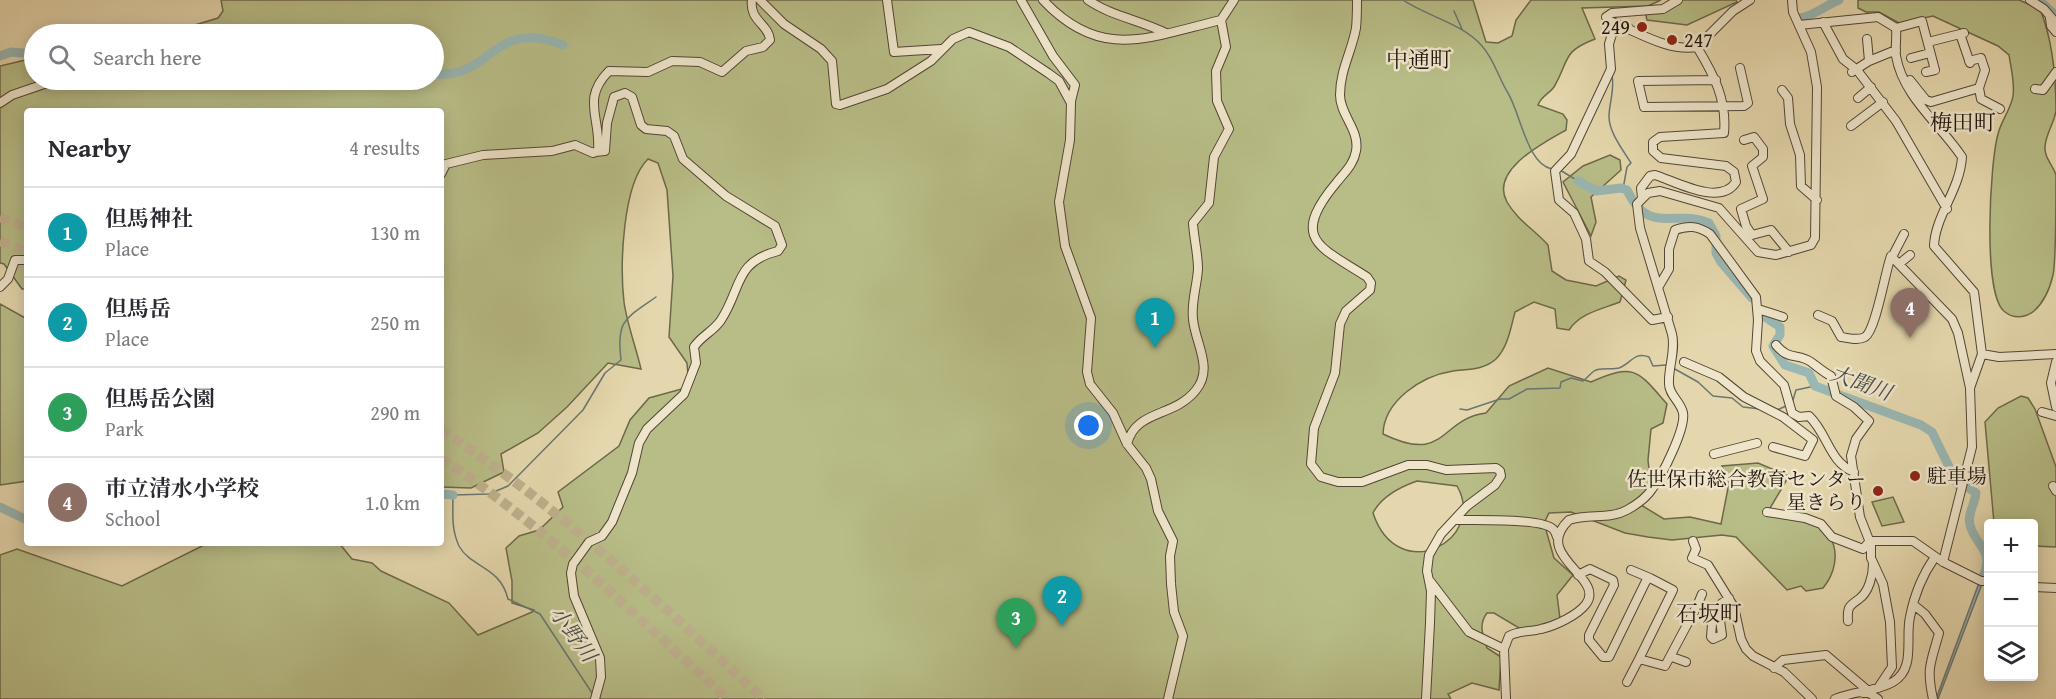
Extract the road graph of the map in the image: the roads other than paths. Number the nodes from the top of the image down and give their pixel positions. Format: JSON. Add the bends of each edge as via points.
{"nodes":[{"id":1,"x":752,"y":0,"type":"edge"},
{"id":2,"x":760,"y":0,"type":"edge"},
{"id":3,"x":887,"y":0,"type":"edge"},
{"id":4,"x":1021,"y":0,"type":"edge"},
{"id":5,"x":1043,"y":0,"type":"edge"},
{"id":6,"x":1088,"y":0,"type":"edge"},
{"id":7,"x":1234,"y":0,"type":"edge"},
{"id":8,"x":1357,"y":0,"type":"edge"},
{"id":9,"x":1678,"y":0,"type":"edge"},
{"id":10,"x":1750,"y":0,"type":"edge"},
{"id":11,"x":1792,"y":0,"type":"edge"},
{"id":12,"x":2030,"y":0,"type":"edge"},
{"id":13,"x":1221,"y":20,"type":"junction"},
{"id":14,"x":2053,"y":20,"type":"edge"},
{"id":15,"x":1823,"y":22,"type":"junction"},
{"id":16,"x":1799,"y":24,"type":"junction"},
{"id":17,"x":1629,"y":28,"type":"junction"},
{"id":18,"x":1896,"y":28,"type":"junction"},
{"id":19,"x":2056,"y":32,"type":"edge"},
{"id":20,"x":1166,"y":33,"type":"junction"},
{"id":21,"x":1867,"y":39,"type":"dead end"},
{"id":22,"x":1928,"y":42,"type":"junction"},
{"id":23,"x":1697,"y":47,"type":"junction"},
{"id":24,"x":941,"y":49,"type":"junction"},
{"id":25,"x":1896,"y":50,"type":"junction"},
{"id":26,"x":1930,"y":53,"type":"junction"},
{"id":27,"x":1913,"y":55,"type":"dead end"},
{"id":28,"x":1869,"y":61,"type":"junction"},
{"id":29,"x":1900,"y":66,"type":"junction"},
{"id":30,"x":1740,"y":68,"type":"dead end"},
{"id":31,"x":1890,"y":70,"type":"dead end"},
{"id":32,"x":1935,"y":70,"type":"dead end"},
{"id":33,"x":1854,"y":71,"type":"junction"},
{"id":34,"x":2056,"y":72,"type":"edge"},
{"id":35,"x":1716,"y":80,"type":"junction"},
{"id":36,"x":1871,"y":87,"type":"junction"},
{"id":37,"x":1979,"y":88,"type":"junction"},
{"id":38,"x":2035,"y":88,"type":"dead end"},
{"id":39,"x":27,"y":90,"type":"edge"},
{"id":40,"x":1782,"y":90,"type":"dead end"},
{"id":41,"x":1858,"y":98,"type":"dead end"},
{"id":42,"x":0,"y":102,"type":"edge"},
{"id":43,"x":1883,"y":102,"type":"junction"},
{"id":44,"x":1071,"y":103,"type":"junction"},
{"id":45,"x":1724,"y":107,"type":"junction"},
{"id":46,"x":2000,"y":109,"type":"dead end"},
{"id":47,"x":1851,"y":126,"type":"dead end"},
{"id":48,"x":1744,"y":140,"type":"dead end"},
{"id":49,"x":595,"y":152,"type":"junction"},
{"id":50,"x":444,"y":168,"type":"edge"},
{"id":51,"x":1816,"y":200,"type":"junction"},
{"id":52,"x":1638,"y":205,"type":"junction"},
{"id":53,"x":1947,"y":209,"type":"junction"},
{"id":54,"x":1904,"y":234,"type":"dead end"},
{"id":55,"x":1789,"y":252,"type":"junction"},
{"id":56,"x":1910,"y":255,"type":"dead end"},
{"id":57,"x":1892,"y":257,"type":"junction"},
{"id":58,"x":24,"y":260,"type":"edge"},
{"id":59,"x":1899,"y":264,"type":"junction"},
{"id":60,"x":0,"y":286,"type":"edge"},
{"id":61,"x":1659,"y":286,"type":"junction"},
{"id":62,"x":1758,"y":309,"type":"junction"},
{"id":63,"x":1818,"y":315,"type":"dead end"},
{"id":64,"x":1668,"y":317,"type":"junction"},
{"id":65,"x":1783,"y":317,"type":"dead end"},
{"id":66,"x":1776,"y":345,"type":"dead end"},
{"id":67,"x":1982,"y":354,"type":"junction"},
{"id":68,"x":2056,"y":354,"type":"edge"},
{"id":69,"x":1684,"y":362,"type":"dead end"},
{"id":70,"x":2056,"y":362,"type":"edge"},
{"id":71,"x":1970,"y":388,"type":"junction"},
{"id":72,"x":2056,"y":407,"type":"edge"},
{"id":73,"x":2042,"y":412,"type":"dead end"},
{"id":74,"x":2056,"y":416,"type":"edge"},
{"id":75,"x":1757,"y":443,"type":"dead end"},
{"id":76,"x":1127,"y":444,"type":"junction"},
{"id":77,"x":1773,"y":447,"type":"dead end"},
{"id":78,"x":1714,"y":454,"type":"dead end"},
{"id":79,"x":1854,"y":472,"type":"junction"},
{"id":80,"x":1767,"y":512,"type":"dead end"},
{"id":81,"x":1455,"y":520,"type":"junction"},
{"id":82,"x":1557,"y":537,"type":"junction"},
{"id":83,"x":1693,"y":541,"type":"dead end"},
{"id":84,"x":1870,"y":541,"type":"junction"},
{"id":85,"x":1935,"y":557,"type":"junction"},
{"id":86,"x":1943,"y":562,"type":"junction"},
{"id":87,"x":1874,"y":563,"type":"junction"},
{"id":88,"x":1631,"y":570,"type":"dead end"},
{"id":89,"x":1578,"y":575,"type":"junction"},
{"id":90,"x":1650,"y":578,"type":"junction"},
{"id":91,"x":1430,"y":581,"type":"junction"},
{"id":92,"x":1984,"y":581,"type":"edge"},
{"id":93,"x":2038,"y":587,"type":"edge"},
{"id":94,"x":2056,"y":588,"type":"edge"},
{"id":95,"x":1702,"y":594,"type":"dead end"},
{"id":96,"x":1728,"y":598,"type":"junction"},
{"id":97,"x":1914,"y":605,"type":"junction"},
{"id":98,"x":1697,"y":606,"type":"junction"},
{"id":99,"x":1848,"y":621,"type":"dead end"},
{"id":100,"x":1504,"y":649,"type":"junction"},
{"id":101,"x":1672,"y":657,"type":"junction"},
{"id":102,"x":1639,"y":659,"type":"junction"},
{"id":103,"x":1686,"y":662,"type":"dead end"},
{"id":104,"x":1774,"y":668,"type":"junction"},
{"id":105,"x":1627,"y":682,"type":"dead end"},
{"id":106,"x":1878,"y":688,"type":"junction"},
{"id":107,"x":1866,"y":689,"type":"junction"},
{"id":108,"x":1857,"y":692,"type":"junction"},
{"id":109,"x":595,"y":699,"type":"edge"},
{"id":110,"x":1168,"y":699,"type":"edge"},
{"id":111,"x":1426,"y":699,"type":"edge"},
{"id":112,"x":1506,"y":699,"type":"edge"},
{"id":113,"x":1812,"y":699,"type":"edge"},
{"id":114,"x":1835,"y":699,"type":"edge"},
{"id":115,"x":1878,"y":699,"type":"edge"},
{"id":116,"x":1933,"y":699,"type":"edge"}],
"edges":[{"from":1,"to":49,"type":"street","via":[[751,8],[770,40],[764,47],[746,51],[722,72],[700,62],[672,61],[648,72],[609,70],[592,100],[598,145]]},
{"from":2,"to":24,"type":"street","via":[[832,61],[836,104],[887,89],[931,61]]},
{"from":3,"to":24,"type":"street","via":[[894,52]]},
{"from":4,"to":44,"type":"street","via":[[1075,85]]},
{"from":5,"to":20,"type":"street","via":[[1066,23],[1093,37],[1141,40]]},
{"from":6,"to":20,"type":"street"},
{"from":7,"to":13,"type":"street"},
{"from":8,"to":81,"type":"street","via":[[1356,27],[1341,77],[1340,98],[1357,140],[1356,153],[1319,207],[1314,236],[1323,250],[1371,283],[1370,290],[1346,311],[1340,324],[1335,373],[1314,428],[1311,464],[1322,477],[1338,482],[1362,482],[1408,465],[1500,471],[1495,485]]},
{"from":9,"to":17,"type":"street","via":[[1662,9],[1606,16]]},
{"from":10,"to":23,"type":"street","via":[[1733,11]]},
{"from":11,"to":16,"type":"street"},
{"from":12,"to":14,"type":"street"},
{"from":13,"to":20,"type":"street"},
{"from":13,"to":76,"type":"street","via":[[1226,47],[1216,71],[1216,101],[1229,129],[1214,157],[1209,203],[1193,223],[1198,270],[1193,321],[1203,354],[1201,381],[1182,404],[1142,420],[1130,431]]},
{"from":14,"to":19,"type":"street","via":[[2051,26]]},
{"from":15,"to":16,"type":"street"},
{"from":15,"to":18,"type":"street","via":[[1878,17]]},
{"from":15,"to":33,"type":"street"},
{"from":16,"to":51,"type":"street","via":[[1811,52],[1817,87]]},
{"from":17,"to":23,"type":"street","via":[[1682,49]]},
{"from":17,"to":64,"type":"street","via":[[1612,34],[1608,44],[1611,69],[1571,154],[1555,171],[1556,189],[1559,200],[1574,213],[1586,239],[1589,261],[1652,320]]},
{"from":18,"to":22,"type":"street","via":[[1922,21]]},
{"from":18,"to":25,"type":"street"},
{"from":21,"to":28,"type":"street"},
{"from":22,"to":26,"type":"street"},
{"from":22,"to":37,"type":"street","via":[[1962,33],[1970,63],[1981,58],[1985,70]]},
{"from":23,"to":35,"type":"street"},
{"from":24,"to":44,"type":"street","via":[[961,33],[969,32],[1009,47],[1059,81]]},
{"from":25,"to":28,"type":"street"},
{"from":25,"to":29,"type":"street"},
{"from":26,"to":27,"type":"street"},
{"from":26,"to":32,"type":"street"},
{"from":28,"to":33,"type":"street"},
{"from":29,"to":31,"type":"street"},
{"from":29,"to":37,"type":"street","via":[[1931,102]]},
{"from":29,"to":53,"type":"street","via":[[1912,94],[1962,158],[1960,179]]},
{"from":30,"to":45,"type":"street","via":[[1748,104]]},
{"from":33,"to":36,"type":"street"},
{"from":34,"to":38,"type":"street","via":[[2043,90]]},
{"from":35,"to":45,"type":"street"},
{"from":35,"to":45,"type":"street","via":[[1638,81],[1644,107]]},
{"from":36,"to":41,"type":"street"},
{"from":36,"to":43,"type":"street"},
{"from":37,"to":46,"type":"street","via":[[1982,99]]},
{"from":39,"to":42,"type":"street"},
{"from":40,"to":51,"type":"street","via":[[1788,98],[1790,124],[1800,155],[1801,186]]},
{"from":43,"to":47,"type":"street"},
{"from":43,"to":53,"type":"street"},
{"from":44,"to":76,"type":"street","via":[[1060,222],[1091,318],[1087,372],[1090,384],[1113,413]]},
{"from":45,"to":52,"type":"street","via":[[1724,133],[1660,137],[1652,148],[1661,158],[1726,166],[1736,176],[1734,186],[1721,192],[1691,190],[1655,175],[1643,184]]},
{"from":48,"to":55,"type":"street","via":[[1754,137],[1763,148],[1763,157],[1752,166],[1763,199],[1741,209],[1746,226],[1752,235],[1775,232]]},
{"from":49,"to":50,"type":"street","via":[[576,145],[552,151],[483,155],[446,164]]},
{"from":49,"to":109,"type":"street","via":[[605,151],[614,97],[625,93],[632,97],[641,125],[674,136],[683,159],[726,196],[775,226],[782,245],[778,251],[753,261],[739,280],[721,321],[694,346],[696,363],[684,394],[647,429],[612,522],[606,532],[589,542],[573,564],[571,585],[601,667]]},
{"from":51,"to":55,"type":"street","via":[[1814,241]]},
{"from":52,"to":55,"type":"street","via":[[1648,193],[1660,191],[1719,208],[1758,252]]},
{"from":52,"to":61,"type":"street"},
{"from":53,"to":67,"type":"street","via":[[1934,246],[1974,292]]},
{"from":54,"to":57,"type":"street"},
{"from":56,"to":59,"type":"street"},
{"from":57,"to":59,"type":"street"},
{"from":57,"to":63,"type":"street","via":[[1878,298],[1876,322],[1865,337],[1841,337],[1832,321]]},
{"from":58,"to":60,"type":"street","via":[[15,260],[8,279]]},
{"from":59,"to":71,"type":"street","via":[[1952,319]]},
{"from":61,"to":62,"type":"street","via":[[1669,269],[1669,249],[1675,230],[1686,226],[1701,228],[1710,234],[1756,297]]},
{"from":61,"to":64,"type":"street"},
{"from":62,"to":65,"type":"street"},
{"from":62,"to":79,"type":"street","via":[[1756,351],[1760,361],[1784,385],[1792,413],[1809,416],[1817,423],[1841,467]]},
{"from":64,"to":82,"type":"street","via":[[1674,344],[1669,390],[1683,410],[1683,424],[1661,475],[1651,491],[1626,510],[1611,516],[1569,520]]},
{"from":66,"to":79,"type":"street","via":[[1782,352],[1807,359],[1831,376],[1836,396],[1869,421],[1852,446]]},
{"from":67,"to":68,"type":"street"},
{"from":67,"to":71,"type":"street"},
{"from":69,"to":77,"type":"street","via":[[1719,377],[1743,397],[1777,413],[1813,440],[1805,456]]},
{"from":70,"to":72,"type":"street","via":[[2051,382]]},
{"from":71,"to":86,"type":"street","via":[[1972,447]]},
{"from":73,"to":74,"type":"street"},
{"from":75,"to":78,"type":"street"},
{"from":76,"to":110,"type":"street","via":[[1151,479],[1158,511],[1173,541],[1171,584],[1174,612],[1183,636]]},
{"from":79,"to":84,"type":"street","via":[[1860,517]]},
{"from":80,"to":84,"type":"street","via":[[1821,524],[1832,537],[1863,549]]},
{"from":81,"to":82,"type":"street","via":[[1523,521],[1552,528]]},
{"from":81,"to":91,"type":"street","via":[[1429,555]]},
{"from":82,"to":89,"type":"street","via":[[1559,549]]},
{"from":83,"to":96,"type":"street","via":[[1696,549],[1692,558],[1708,565]]},
{"from":84,"to":85,"type":"street","via":[[1913,542]]},
{"from":84,"to":87,"type":"street"},
{"from":85,"to":86,"type":"street"},
{"from":85,"to":97,"type":"street","via":[[1926,570]]},
{"from":86,"to":92,"type":"street"},
{"from":87,"to":99,"type":"street","via":[[1867,588],[1847,609]]},
{"from":87,"to":106,"type":"street","via":[[1883,584],[1892,652],[1892,667]]},
{"from":88,"to":90,"type":"street"},
{"from":89,"to":90,"type":"street","via":[[1590,568],[1613,579],[1614,585],[1589,635],[1604,657],[1609,657]]},
{"from":89,"to":100,"type":"street","via":[[1589,594],[1587,603],[1546,627],[1514,633]]},
{"from":90,"to":102,"type":"street","via":[[1673,590]]},
{"from":91,"to":100,"type":"street","via":[[1470,632]]},
{"from":91,"to":111,"type":"street"},
{"from":93,"to":94,"type":"street"},
{"from":95,"to":98,"type":"street"},
{"from":96,"to":98,"type":"street","via":[[1718,606],[1722,635],[1710,639],[1712,624],[1703,608]]},
{"from":96,"to":104,"type":"street","via":[[1746,649]]},
{"from":97,"to":106,"type":"street","via":[[1908,660],[1898,678]]},
{"from":97,"to":116,"type":"street","via":[[1939,633],[1929,660]]},
{"from":98,"to":101,"type":"street"},
{"from":100,"to":112,"type":"street"},
{"from":101,"to":102,"type":"street","via":[[1665,666]]},
{"from":101,"to":103,"type":"street"},
{"from":102,"to":105,"type":"street"},
{"from":104,"to":107,"type":"street","via":[[1783,660],[1826,655]]},
{"from":104,"to":113,"type":"street","via":[[1784,672]]},
{"from":106,"to":107,"type":"street"},
{"from":107,"to":108,"type":"street"},
{"from":108,"to":114,"type":"street"},
{"from":108,"to":115,"type":"street"}]}
